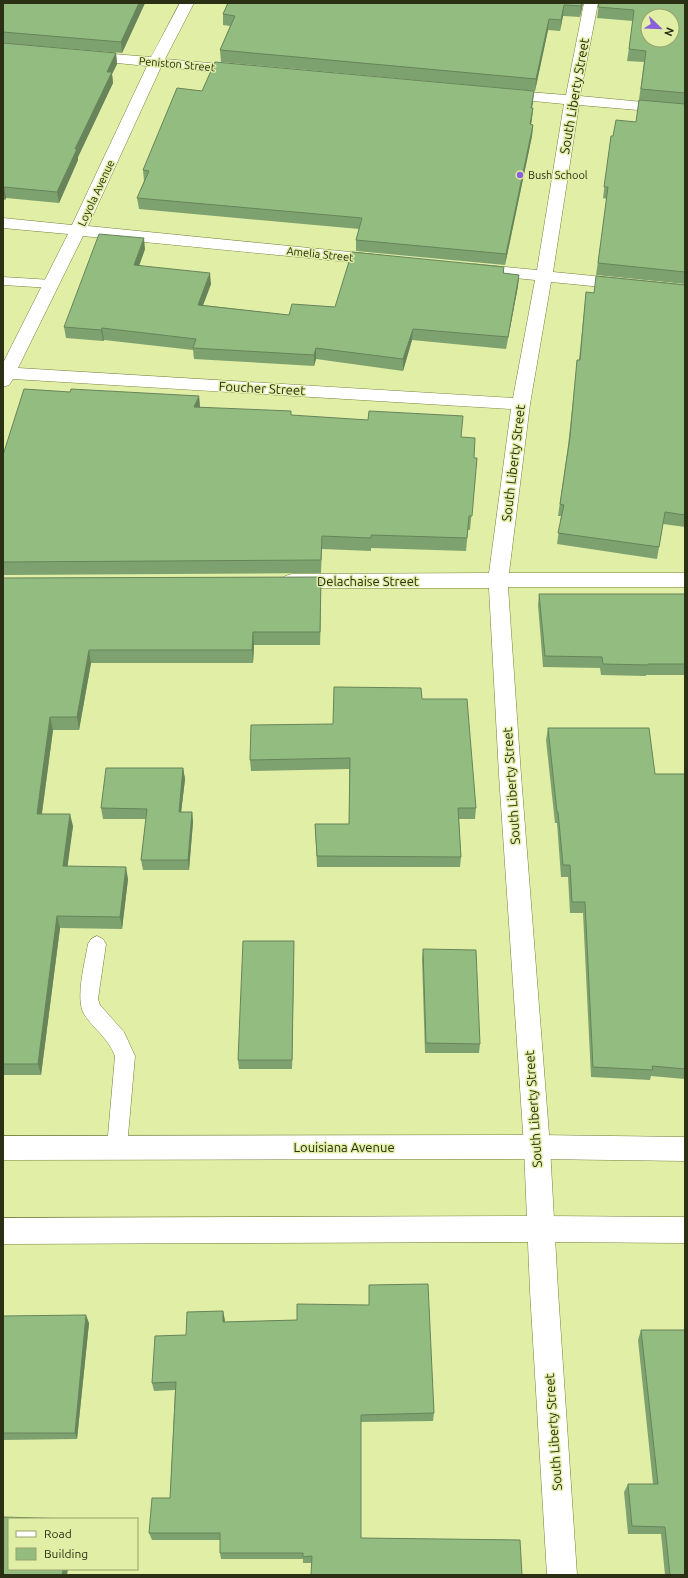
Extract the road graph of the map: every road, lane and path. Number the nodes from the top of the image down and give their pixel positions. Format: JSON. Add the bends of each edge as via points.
{"nodes":[{"id":1,"x":187,"y":3,"type":"edge"},
{"id":2,"x":591,"y":3,"type":"edge"},
{"id":3,"x":72,"y":54,"type":"edge"},
{"id":4,"x":156,"y":62,"type":"junction"},
{"id":5,"x":258,"y":72,"type":"edge"},
{"id":6,"x":486,"y":92,"type":"edge"},
{"id":7,"x":572,"y":100,"type":"junction"},
{"id":8,"x":685,"y":110,"type":"edge"},
{"id":9,"x":3,"y":222,"type":"edge"},
{"id":10,"x":78,"y":230,"type":"junction"},
{"id":11,"x":394,"y":261,"type":"edge"},
{"id":12,"x":457,"y":267,"type":"edge"},
{"id":13,"x":544,"y":276,"type":"junction"},
{"id":14,"x":3,"y":281,"type":"edge"},
{"id":15,"x":52,"y":284,"type":"junction"},
{"id":16,"x":685,"y":290,"type":"edge"},
{"id":17,"x":5,"y":376,"type":"edge"},
{"id":18,"x":521,"y":404,"type":"junction"},
{"id":19,"x":498,"y":580,"type":"junction"},
{"id":20,"x":685,"y":580,"type":"edge"},
{"id":21,"x":274,"y":581,"type":"edge"},
{"id":22,"x":97,"y":944,"type":"dead end"},
{"id":23,"x":118,"y":1147,"type":"junction"},
{"id":24,"x":537,"y":1147,"type":"junction"},
{"id":25,"x":3,"y":1148,"type":"edge"},
{"id":26,"x":685,"y":1149,"type":"edge"},
{"id":27,"x":540,"y":1229,"type":"junction"},
{"id":28,"x":685,"y":1230,"type":"edge"},
{"id":29,"x":3,"y":1231,"type":"edge"},
{"id":30,"x":562,"y":1575,"type":"edge"}],
"edges":[{"from":1,"to":4,"type":"street","name":"Loyola Avenue"},
{"from":2,"to":7,"type":"street","name":"South Liberty Street"},
{"from":3,"to":4,"type":"street","name":"Peniston Street"},
{"from":4,"to":5,"type":"street","name":"Peniston Street"},
{"from":4,"to":10,"type":"street","name":"Loyola Avenue"},
{"from":6,"to":7,"type":"street"},
{"from":7,"to":8,"type":"street"},
{"from":7,"to":13,"type":"street","name":"South Liberty Street"},
{"from":9,"to":10,"type":"street","name":"Amelia Street"},
{"from":10,"to":11,"type":"street","name":"Amelia Street"},
{"from":10,"to":15,"type":"street","name":"Loyola Avenue"},
{"from":12,"to":13,"type":"street"},
{"from":13,"to":16,"type":"street"},
{"from":13,"to":18,"type":"street","name":"South Liberty Street"},
{"from":14,"to":15,"type":"lane"},
{"from":15,"to":17,"type":"street","name":"Loyola Avenue"},
{"from":17,"to":18,"type":"street","name":"Foucher Street"},
{"from":18,"to":19,"type":"street","name":"South Liberty Street"},
{"from":19,"to":20,"type":"street","name":"Delachaise Street"},
{"from":19,"to":21,"type":"street","name":"Delachaise Street"},
{"from":19,"to":24,"type":"street","name":"South Liberty Street"},
{"from":22,"to":23,"type":"lane","via":[[89,999],[91,1009],[117,1038],[124,1056]]},
{"from":23,"to":24,"type":"street","name":"Louisiana Avenue"},
{"from":23,"to":25,"type":"street","name":"Louisiana Avenue"},
{"from":24,"to":26,"type":"street","name":"Louisiana Avenue"},
{"from":24,"to":27,"type":"street","name":"South Liberty Street"},
{"from":27,"to":28,"type":"street"},
{"from":27,"to":29,"type":"street"},
{"from":27,"to":30,"type":"street","name":"South Liberty Street"}]}
